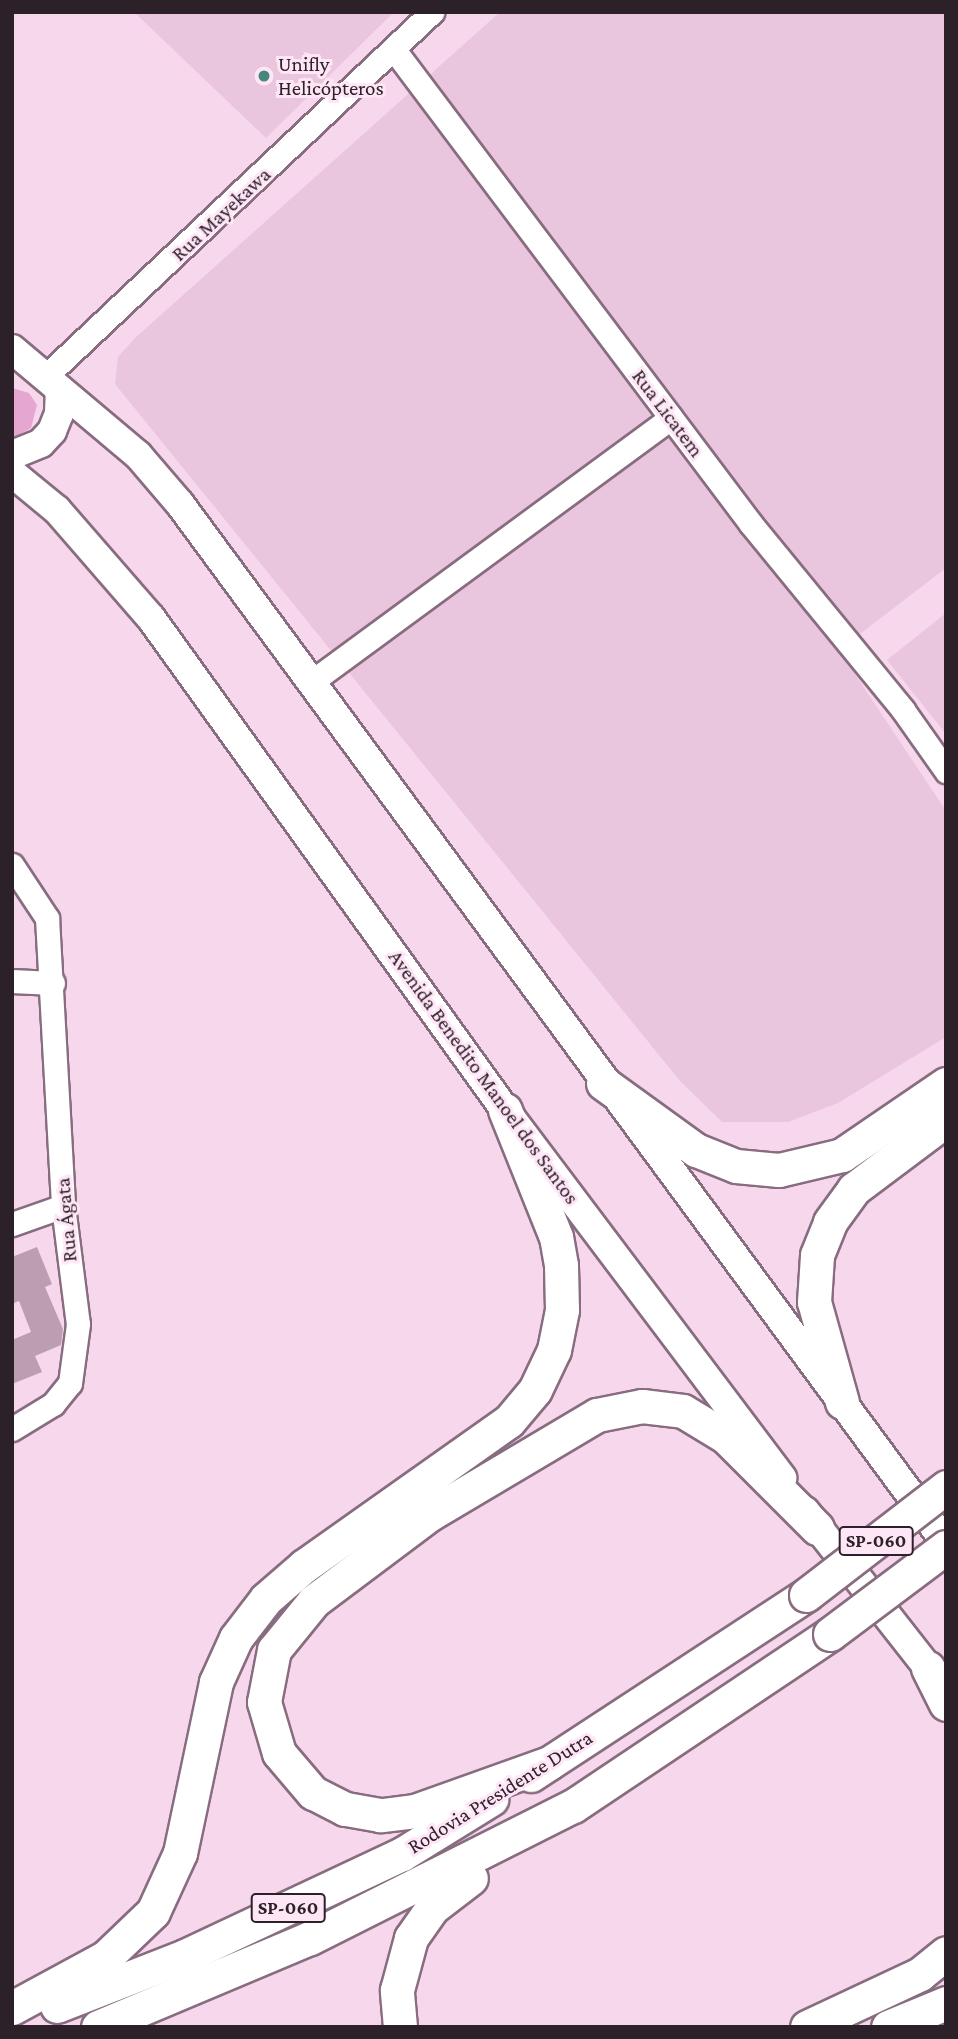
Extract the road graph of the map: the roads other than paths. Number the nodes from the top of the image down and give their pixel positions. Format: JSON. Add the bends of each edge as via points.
{"nodes":[{"id":1,"x":432,"y":12,"type":"edge"},
{"id":2,"x":395,"y":51,"type":"junction"},
{"id":3,"x":16,"y":354,"type":"edge"},
{"id":4,"x":53,"y":383,"type":"junction"},
{"id":5,"x":671,"y":418,"type":"junction"},
{"id":6,"x":12,"y":456,"type":"edge"},
{"id":7,"x":12,"y":473,"type":"edge"},
{"id":8,"x":314,"y":680,"type":"junction"},
{"id":9,"x":946,"y":771,"type":"edge"},
{"id":10,"x":12,"y":865,"type":"edge"},
{"id":11,"x":12,"y":981,"type":"edge"},
{"id":12,"x":53,"y":983,"type":"junction"},
{"id":13,"x":603,"y":1083,"type":"junction"},
{"id":14,"x":946,"y":1084,"type":"edge"},
{"id":15,"x":505,"y":1110,"type":"junction"},
{"id":16,"x":946,"y":1120,"type":"edge"},
{"id":17,"x":63,"y":1206,"type":"junction"},
{"id":18,"x":12,"y":1224,"type":"edge"},
{"id":19,"x":842,"y":1402,"type":"junction"},
{"id":20,"x":12,"y":1429,"type":"edge"},
{"id":21,"x":946,"y":1486,"type":"edge"},
{"id":22,"x":817,"y":1528,"type":"junction"},
{"id":23,"x":946,"y":1545,"type":"edge"},
{"id":24,"x":937,"y":1680,"type":"edge"},
{"id":25,"x":946,"y":1704,"type":"edge"},
{"id":26,"x":550,"y":1763,"type":"junction"},
{"id":27,"x":573,"y":1806,"type":"junction"},
{"id":28,"x":946,"y":1952,"type":"edge"},
{"id":29,"x":946,"y":2003,"type":"edge"},
{"id":30,"x":12,"y":2008,"type":"edge"},
{"id":31,"x":12,"y":2023,"type":"edge"},
{"id":32,"x":98,"y":2027,"type":"edge"},
{"id":33,"x":400,"y":2027,"type":"edge"},
{"id":34,"x":807,"y":2027,"type":"edge"},
{"id":35,"x":888,"y":2027,"type":"edge"}],
"edges":[{"from":1,"to":2,"type":"street","name":"Rua Mayekawa"},
{"from":2,"to":4,"type":"street","name":"Rua Mayekawa"},
{"from":2,"to":5,"type":"street","name":"Rua Licatem"},
{"from":3,"to":4,"type":"main road"},
{"from":4,"to":6,"type":"main road","via":[[59,414],[52,431],[41,443]]},
{"from":4,"to":8,"type":"main road","via":[[138,454]]},
{"from":5,"to":8,"type":"street"},
{"from":5,"to":9,"type":"street","name":"Rua Licatem"},
{"from":7,"to":15,"type":"main road","name":"Avenida Benedito Manoel dos Santos","via":[[57,510],[151,618]]},
{"from":8,"to":13,"type":"main road"},
{"from":10,"to":12,"type":"street","name":"Rua Ágata","via":[[47,918]]},
{"from":11,"to":12,"type":"street"},
{"from":12,"to":17,"type":"street","name":"Rua Ágata"},
{"from":13,"to":14,"type":"highway","via":[[696,1150],[736,1166],[779,1170],[842,1155]]},
{"from":13,"to":19,"type":"main road"},
{"from":15,"to":22,"type":"main road","name":"Avenida Benedito Manoel dos Santos","via":[[722,1394]]},
{"from":15,"to":30,"type":"highway","via":[[556,1237],[561,1265],[562,1310],[554,1350],[534,1390],[509,1421],[304,1566],[266,1599],[236,1638],[216,1682],[180,1853],[153,1912],[106,1957]]},
{"from":16,"to":19,"type":"highway","via":[[854,1189],[830,1222],[817,1255],[814,1302]]},
{"from":17,"to":18,"type":"street"},
{"from":17,"to":20,"type":"street","name":"Rua Ágata","via":[[78,1324],[72,1372],[53,1404]]},
{"from":19,"to":23,"type":"main road"},
{"from":21,"to":26,"type":"highway","name":"Rodovia Presidente Dutra","number":"SP-060","bridge":true,"via":[[806,1595]]},
{"from":22,"to":24,"type":"main road","name":"Avenida Benedito Manoel dos Santos"},
{"from":22,"to":26,"type":"highway","via":[[726,1437],[682,1411],[642,1406],[597,1415],[430,1514],[314,1601],[274,1650],[264,1702],[275,1745],[300,1781],[345,1809],[380,1815],[415,1811]]},
{"from":23,"to":27,"type":"highway","name":"Rodovia Presidente Dutra","number":"SP-060","bridge":true,"via":[[830,1634]]},
{"from":24,"to":25,"type":"highway"},
{"from":26,"to":31,"type":"highway","name":"Rodovia Presidente Dutra","number":"SP-060","via":[[402,1854],[185,1956]]},
{"from":27,"to":32,"type":"highway","name":"Rodovia Presidente Dutra","number":"SP-060","via":[[310,1938]]},
{"from":27,"to":33,"type":"highway","via":[[445,1895],[421,1922],[400,1972]]},
{"from":28,"to":34,"type":"highway","via":[[920,1974]]},
{"from":29,"to":35,"type":"highway"}]}
